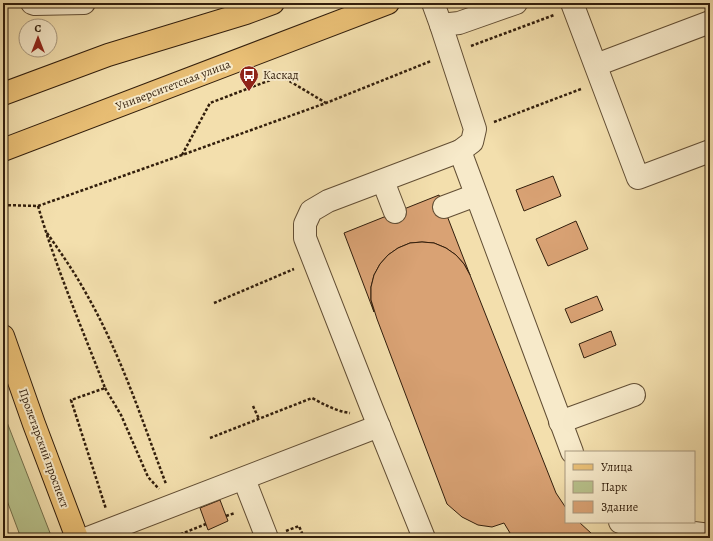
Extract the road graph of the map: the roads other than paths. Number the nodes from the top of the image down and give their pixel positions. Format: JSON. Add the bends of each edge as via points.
{"nodes":[{"id":1,"x":32,"y":3,"type":"edge"},
{"id":2,"x":84,"y":3,"type":"edge"},
{"id":3,"x":273,"y":3,"type":"edge"},
{"id":4,"x":388,"y":3,"type":"edge"},
{"id":5,"x":433,"y":3,"type":"edge"},
{"id":6,"x":516,"y":3,"type":"edge"},
{"id":7,"x":573,"y":5,"type":"edge"},
{"id":8,"x":710,"y":22,"type":"edge"},
{"id":9,"x":441,"y":25,"type":"junction"},
{"id":10,"x":598,"y":73,"type":"junction"},
{"id":11,"x":3,"y":94,"type":"edge"},
{"id":12,"x":3,"y":150,"type":"edge"},
{"id":13,"x":460,"y":151,"type":"junction"},
{"id":14,"x":710,"y":151,"type":"edge"},
{"id":15,"x":383,"y":180,"type":"junction"},
{"id":16,"x":476,"y":195,"type":"junction"},
{"id":17,"x":444,"y":207,"type":"dead end"},
{"id":18,"x":396,"y":212,"type":"dead end"},
{"id":19,"x":3,"y":336,"type":"edge"},
{"id":20,"x":634,"y":396,"type":"dead end"},
{"id":21,"x":560,"y":422,"type":"junction"},
{"id":22,"x":379,"y":426,"type":"junction"},
{"id":23,"x":572,"y":451,"type":"edge"},
{"id":24,"x":244,"y":479,"type":"junction"},
{"id":25,"x":624,"y":523,"type":"edge"},
{"id":26,"x":273,"y":534,"type":"edge"},
{"id":27,"x":710,"y":535,"type":"edge"},
{"id":28,"x":77,"y":538,"type":"edge"},
{"id":29,"x":88,"y":538,"type":"edge"},
{"id":30,"x":424,"y":538,"type":"edge"}],
"edges":[{"from":1,"to":2,"type":"lane"},
{"from":3,"to":11,"type":"main road","via":[[108,55]]},
{"from":4,"to":12,"type":"main road","name":"Университетская улица"},
{"from":5,"to":9,"type":"lane"},
{"from":6,"to":9,"type":"lane","via":[[459,23]]},
{"from":7,"to":10,"type":"lane"},
{"from":8,"to":10,"type":"lane"},
{"from":9,"to":13,"type":"lane","via":[[475,129],[472,142]]},
{"from":10,"to":14,"type":"lane","via":[[638,178]]},
{"from":13,"to":15,"type":"lane"},
{"from":13,"to":16,"type":"lane"},
{"from":15,"to":18,"type":"lane"},
{"from":15,"to":22,"type":"lane","via":[[328,201],[312,211],[304,224],[304,238]]},
{"from":16,"to":17,"type":"lane"},
{"from":16,"to":21,"type":"lane"},
{"from":19,"to":28,"type":"main road","name":"Пролетарский проспект"},
{"from":20,"to":21,"type":"lane"},
{"from":21,"to":23,"type":"lane"},
{"from":22,"to":24,"type":"lane"},
{"from":22,"to":30,"type":"lane"},
{"from":24,"to":26,"type":"lane"},
{"from":24,"to":29,"type":"lane"},
{"from":25,"to":27,"type":"lane"}]}
